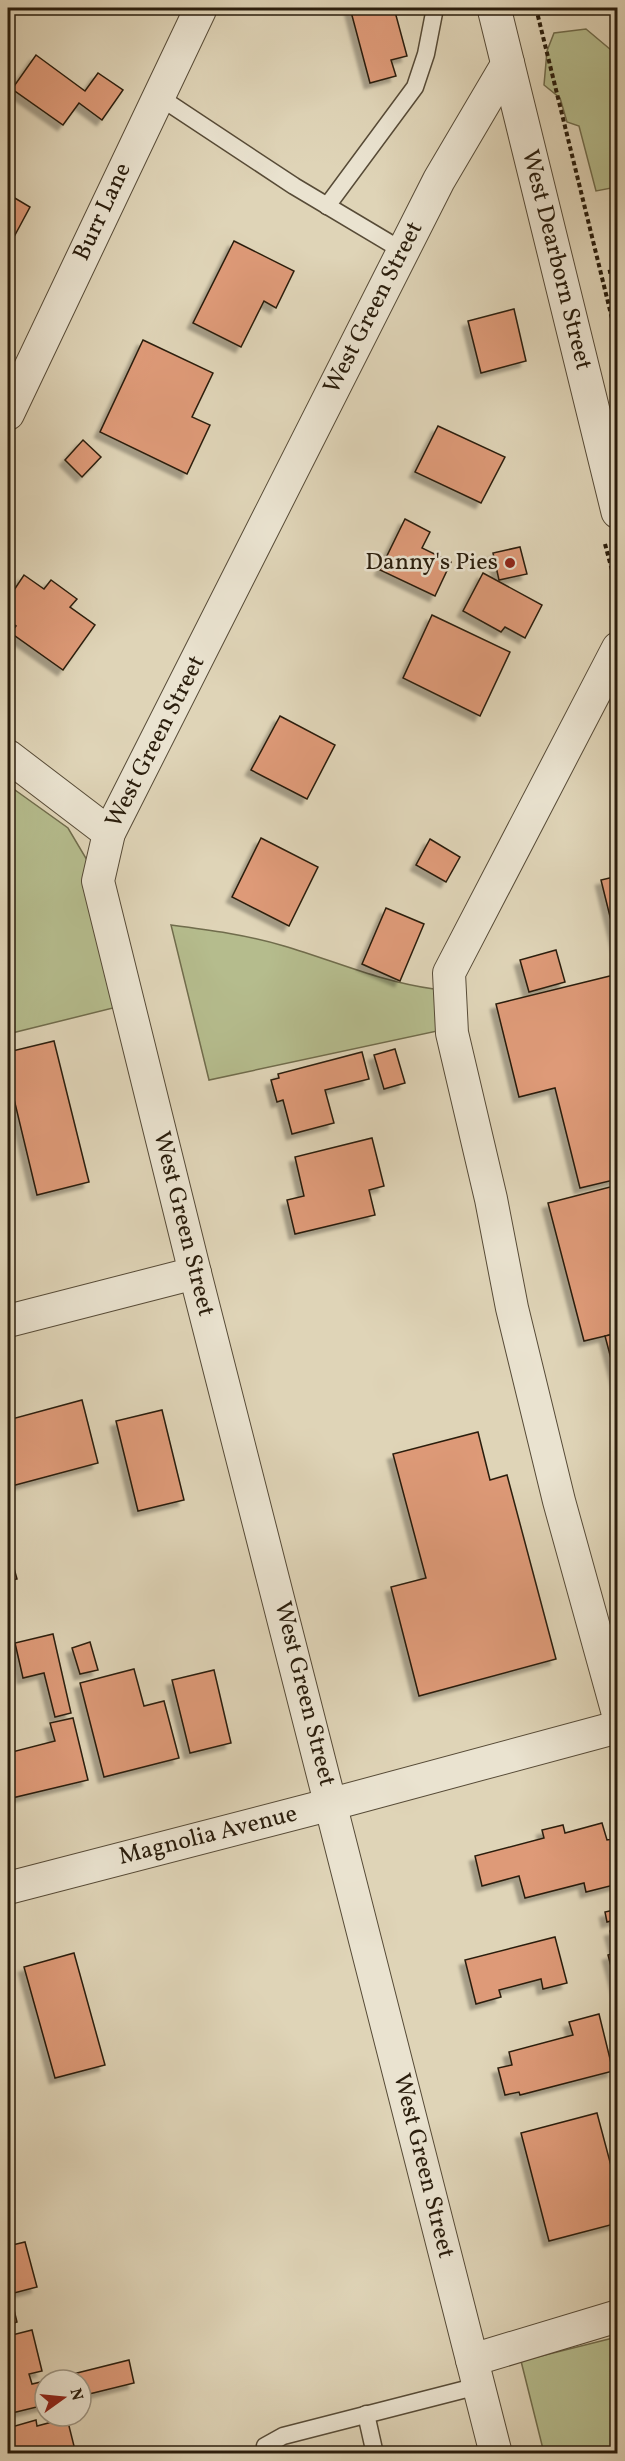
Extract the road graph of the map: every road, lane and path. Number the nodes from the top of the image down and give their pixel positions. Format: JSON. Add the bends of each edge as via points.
{"nodes":[{"id":1,"x":435,"y":8,"type":"edge"},
{"id":2,"x":494,"y":8,"type":"edge"},
{"id":3,"x":536,"y":8,"type":"edge"},
{"id":4,"x":200,"y":10,"type":"dead end"},
{"id":5,"x":508,"y":63,"type":"junction"},
{"id":6,"x":158,"y":96,"type":"junction"},
{"id":7,"x":327,"y":206,"type":"junction"},
{"id":8,"x":403,"y":251,"type":"junction"},
{"id":9,"x":618,"y":270,"type":"edge"},
{"id":10,"x":608,"y":272,"type":"dead end"},
{"id":11,"x":618,"y":343,"type":"edge"},
{"id":12,"x":8,"y":414,"type":"edge"},
{"id":13,"x":618,"y":512,"type":"edge"},
{"id":14,"x":618,"y":648,"type":"edge"},
{"id":15,"x":8,"y":756,"type":"edge"},
{"id":16,"x":109,"y":833,"type":"junction"},
{"id":17,"x":195,"y":1273,"type":"junction"},
{"id":18,"x":8,"y":1321,"type":"edge"},
{"id":19,"x":618,"y":1714,"type":"edge"},
{"id":20,"x":618,"y":1727,"type":"edge"},
{"id":21,"x":332,"y":1804,"type":"junction"},
{"id":22,"x":8,"y":1888,"type":"edge"},
{"id":23,"x":618,"y":2316,"type":"edge"},
{"id":24,"x":475,"y":2373,"type":"junction"},
{"id":25,"x":366,"y":2414,"type":"junction"},
{"id":26,"x":264,"y":2450,"type":"edge"},
{"id":27,"x":375,"y":2454,"type":"edge"},
{"id":28,"x":496,"y":2454,"type":"edge"}],
"edges":[{"from":1,"to":7,"type":"lane","via":[[415,87]]},
{"from":2,"to":5,"type":"street","name":"West Dearborn Street"},
{"from":3,"to":11,"type":"path"},
{"from":4,"to":6,"type":"street","name":"Burr Lane"},
{"from":5,"to":8,"type":"street","name":"West Green Street","via":[[439,180]]},
{"from":5,"to":13,"type":"street","name":"West Dearborn Street"},
{"from":6,"to":7,"type":"lane"},
{"from":6,"to":12,"type":"street","name":"Burr Lane"},
{"from":7,"to":8,"type":"lane"},
{"from":8,"to":16,"type":"street","name":"West Green Street"},
{"from":9,"to":10,"type":"path"},
{"from":14,"to":19,"type":"street","via":[[449,973],[452,1033],[492,1199],[512,1308],[559,1501]]},
{"from":15,"to":16,"type":"street"},
{"from":16,"to":17,"type":"street","name":"West Green Street","via":[[98,881]]},
{"from":17,"to":18,"type":"street"},
{"from":17,"to":21,"type":"street","name":"West Green Street"},
{"from":20,"to":21,"type":"street","name":"Magnolia Avenue"},
{"from":21,"to":22,"type":"street","name":"Magnolia Avenue"},
{"from":21,"to":24,"type":"street","name":"West Green Street"},
{"from":23,"to":24,"type":"street"},
{"from":24,"to":25,"type":"lane"},
{"from":24,"to":28,"type":"street","name":"West Green Street"},
{"from":25,"to":26,"type":"lane","via":[[283,2436]]},
{"from":25,"to":27,"type":"lane"}]}
